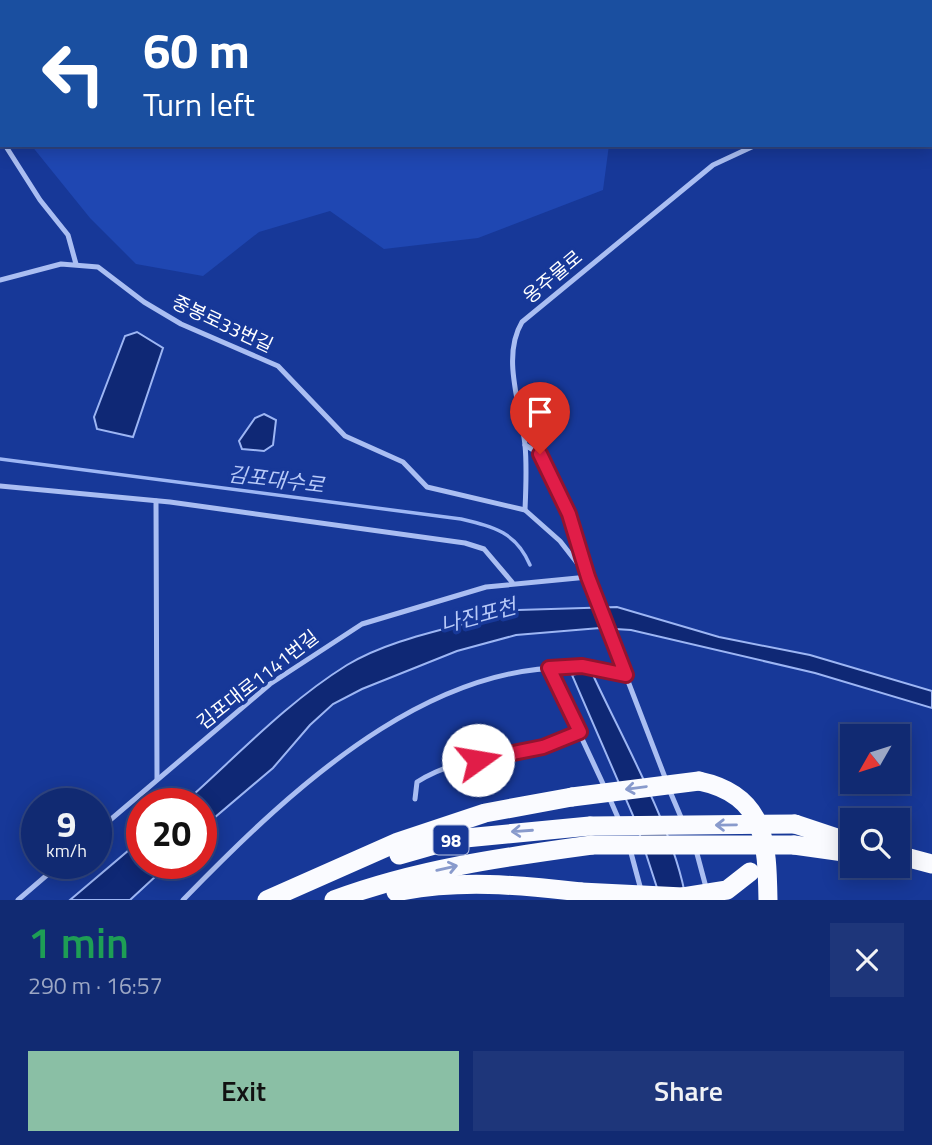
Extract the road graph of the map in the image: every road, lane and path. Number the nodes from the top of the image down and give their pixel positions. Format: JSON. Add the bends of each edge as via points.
{"nodes":[{"id":1,"x":6,"y":147,"type":"edge"},
{"id":2,"x":752,"y":147,"type":"edge"},
{"id":3,"x":76,"y":264,"type":"junction"},
{"id":4,"x":0,"y":280,"type":"edge"},
{"id":5,"x":525,"y":445,"type":"junction"},
{"id":6,"x":0,"y":486,"type":"edge"},
{"id":7,"x":156,"y":501,"type":"junction"},
{"id":8,"x":525,"y":510,"type":"junction"},
{"id":9,"x":588,"y":577,"type":"junction"},
{"id":10,"x":512,"y":582,"type":"junction"},
{"id":11,"x":549,"y":668,"type":"junction"},
{"id":12,"x":626,"y":675,"type":"junction"},
{"id":13,"x":580,"y":732,"type":"junction"},
{"id":14,"x":157,"y":779,"type":"junction"},
{"id":15,"x":415,"y":799,"type":"dead end"},
{"id":16,"x":112,"y":818,"type":"edge"},
{"id":17,"x":763,"y":833,"type":"junction"},
{"id":18,"x":591,"y":836,"type":"junction"},
{"id":19,"x":840,"y":839,"type":"edge"},
{"id":20,"x":840,"y":852,"type":"edge"},
{"id":21,"x":910,"y":858,"type":"edge"},
{"id":22,"x":932,"y":864,"type":"edge"},
{"id":23,"x":910,"y":867,"type":"edge"},
{"id":24,"x":932,"y":873,"type":"edge"},
{"id":25,"x":42,"y":879,"type":"edge"},
{"id":26,"x":317,"y":879,"type":"junction"},
{"id":27,"x":687,"y":898,"type":"edge"},
{"id":28,"x":18,"y":900,"type":"edge"},
{"id":29,"x":183,"y":900,"type":"edge"},
{"id":30,"x":267,"y":900,"type":"edge"},
{"id":31,"x":334,"y":900,"type":"edge"},
{"id":32,"x":354,"y":900,"type":"edge"},
{"id":33,"x":643,"y":900,"type":"edge"},
{"id":34,"x":708,"y":900,"type":"edge"},
{"id":35,"x":768,"y":900,"type":"edge"}],
"edges":[{"from":1,"to":3,"type":"lane","via":[[68,235]]},
{"from":2,"to":5,"type":"lane","name":"옹주물로","via":[[713,165],[522,322],[512,354]]},
{"from":3,"to":4,"type":"lane","name":"중봉로33번길","via":[[44,267]]},
{"from":3,"to":8,"type":"lane","name":"중봉로33번길","via":[[98,267],[181,324],[278,366],[345,436],[403,462],[427,487]]},
{"from":5,"to":8,"type":"lane","name":"옹주물로"},
{"from":5,"to":9,"type":"lane","via":[[540,454],[569,514]]},
{"from":6,"to":7,"type":"lane"},
{"from":7,"to":10,"type":"lane","via":[[465,543],[484,549]]},
{"from":7,"to":14,"type":"lane"},
{"from":8,"to":9,"type":"lane","via":[[560,541]]},
{"from":9,"to":10,"type":"lane","name":"김포대로1141번길"},
{"from":9,"to":12,"type":"lane"},
{"from":10,"to":14,"type":"lane","name":"김포대로1141번길","via":[[380,616],[345,633],[270,684]]},
{"from":11,"to":12,"type":"lane","via":[[582,666]]},
{"from":11,"to":13,"type":"lane"},
{"from":11,"to":29,"type":"lane","via":[[482,683],[386,724],[310,782]]},
{"from":12,"to":34,"type":"lane","via":[[703,865]]},
{"from":13,"to":15,"type":"lane","via":[[543,747],[429,775],[417,782]]},
{"from":13,"to":33,"type":"lane","via":[[629,845]]},
{"from":14,"to":16,"type":"lane","name":"김포대로1141번길"},
{"from":17,"to":26,"type":"highway","one_way":true,"bridge":true,"via":[[746,803],[733,792],[699,781],[485,813],[398,842]]},
{"from":17,"to":27,"type":"highway","bridge":true,"via":[[757,863],[750,873],[727,890]]},
{"from":17,"to":35,"type":"highway"},
{"from":19,"to":18,"type":"highway","number":"98","one_way":true,"bridge":true,"via":[[795,824]]},
{"from":18,"to":20,"type":"highway","number":"98","bridge":true,"via":[[794,845]]},
{"from":18,"to":26,"type":"highway","number":"98","one_way":true,"via":[[455,839]]},
{"from":31,"to":18,"type":"highway","number":"98","one_way":true,"via":[[409,877]]},
{"from":21,"to":22,"type":"highway"},
{"from":23,"to":24,"type":"highway"},
{"from":25,"to":28,"type":"lane"},
{"from":26,"to":30,"type":"highway","number":"98"},
{"from":27,"to":32,"type":"highway","bridge":true,"via":[[466,884]]}]}
